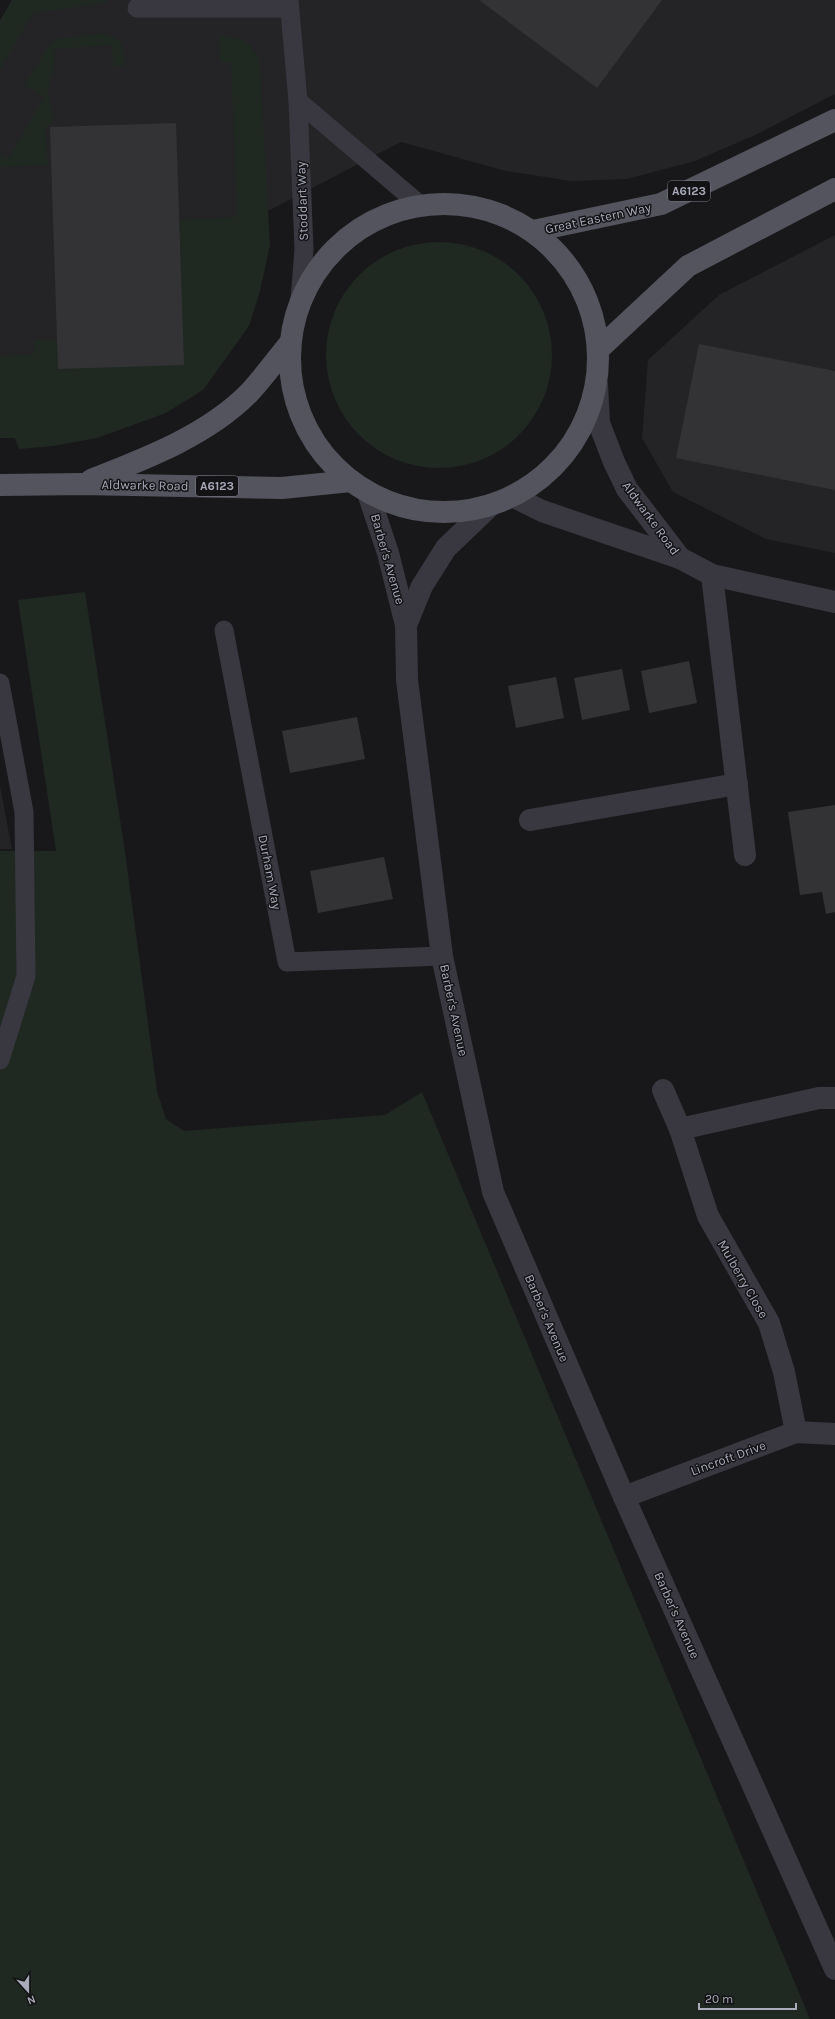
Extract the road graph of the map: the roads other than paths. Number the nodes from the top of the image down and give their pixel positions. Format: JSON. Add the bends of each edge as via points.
{"nodes":[{"id":1,"x":289,"y":4,"type":"edge"},
{"id":2,"x":137,"y":8,"type":"dead end"},
{"id":3,"x":298,"y":101,"type":"junction"},
{"id":4,"x":835,"y":120,"type":"edge"},
{"id":5,"x":835,"y":189,"type":"edge"},
{"id":6,"x":420,"y":205,"type":"junction"},
{"id":7,"x":533,"y":231,"type":"junction"},
{"id":8,"x":300,"y":300,"type":"junction"},
{"id":9,"x":290,"y":343,"type":"junction"},
{"id":10,"x":599,"y":349,"type":"junction"},
{"id":11,"x":596,"y":385,"type":"junction"},
{"id":12,"x":83,"y":484,"type":"junction"},
{"id":13,"x":0,"y":485,"type":"edge"},
{"id":14,"x":360,"y":487,"type":"junction"},
{"id":15,"x":512,"y":496,"type":"junction"},
{"id":16,"x":490,"y":505,"type":"junction"},
{"id":17,"x":680,"y":558,"type":"junction"},
{"id":18,"x":712,"y":575,"type":"junction"},
{"id":19,"x":835,"y":602,"type":"edge"},
{"id":20,"x":406,"y":625,"type":"junction"},
{"id":21,"x":224,"y":630,"type":"dead end"},
{"id":22,"x":0,"y":683,"type":"edge"},
{"id":23,"x":737,"y":784,"type":"junction"},
{"id":24,"x":530,"y":820,"type":"dead end"},
{"id":25,"x":745,"y":854,"type":"dead end"},
{"id":26,"x":442,"y":956,"type":"junction"},
{"id":27,"x":0,"y":1060,"type":"edge"},
{"id":28,"x":663,"y":1090,"type":"dead end"},
{"id":29,"x":835,"y":1098,"type":"edge"},
{"id":30,"x":680,"y":1129,"type":"junction"},
{"id":31,"x":796,"y":1432,"type":"junction"},
{"id":32,"x":835,"y":1434,"type":"edge"},
{"id":33,"x":624,"y":1497,"type":"junction"},
{"id":34,"x":835,"y":1969,"type":"edge"}],
"edges":[{"from":1,"to":2,"type":"lane"},
{"from":1,"to":3,"type":"lane","name":"Stoddart Way"},
{"from":3,"to":6,"type":"lane"},
{"from":3,"to":8,"type":"lane","name":"Stoddart Way","via":[[304,249]]},
{"from":4,"to":7,"type":"main road","name":"Great Eastern Way","number":"A6123","via":[[661,204]]},
{"from":5,"to":10,"type":"main road","via":[[688,266]]},
{"from":6,"to":7,"type":"main road","via":[[460,204],[498,213]]},
{"from":6,"to":8,"type":"main road","via":[[382,216],[348,237],[320,266]]},
{"from":7,"to":10,"type":"main road","via":[[566,263],[589,303]]},
{"from":8,"to":9,"type":"main road"},
{"from":9,"to":12,"type":"main road","name":"Aldwarke Road","number":"A6123","via":[[248,394],[215,421],[155,455]]},
{"from":9,"to":14,"type":"main road","via":[[290,379],[300,414],[316,445],[339,472]]},
{"from":10,"to":11,"type":"main road"},
{"from":11,"to":15,"type":"main road","via":[[586,420],[567,451],[543,477]]},
{"from":11,"to":17,"type":"street","name":"Aldwarke Road","via":[[599,422],[627,489]]},
{"from":12,"to":13,"type":"main road","name":"Aldwarke Road","number":"A6123"},
{"from":12,"to":14,"type":"main road","name":"Aldwarke Road","number":"A6123"},
{"from":14,"to":16,"type":"main road","via":[[408,508],[449,512]]},
{"from":14,"to":20,"type":"street","name":"Barber's Avenue","via":[[388,553]]},
{"from":15,"to":16,"type":"main road"},
{"from":15,"to":17,"type":"street","name":"Aldwarke Road","via":[[542,511]]},
{"from":16,"to":20,"type":"street","name":"Barber's Avenue","via":[[446,548],[422,586]]},
{"from":17,"to":18,"type":"street","name":"Aldwarke Road"},
{"from":18,"to":19,"type":"street","name":"Aldwarke Road"},
{"from":18,"to":23,"type":"street"},
{"from":20,"to":26,"type":"street","name":"Barber's Avenue","via":[[407,680]]},
{"from":21,"to":26,"type":"lane","name":"Durham Way","via":[[287,962]]},
{"from":22,"to":27,"type":"lane","via":[[24,812],[26,976]]},
{"from":23,"to":24,"type":"street"},
{"from":23,"to":25,"type":"street"},
{"from":26,"to":33,"type":"street","name":"Barber's Avenue","via":[[493,1192]]},
{"from":28,"to":30,"type":"street","name":"Mulberry Close"},
{"from":29,"to":30,"type":"street","via":[[818,1098]]},
{"from":30,"to":31,"type":"street","name":"Mulberry Close","via":[[708,1216],[769,1322],[784,1372]]},
{"from":31,"to":32,"type":"street","name":"Lincroft Drive"},
{"from":31,"to":33,"type":"street","name":"Lincroft Drive"},
{"from":33,"to":34,"type":"street","name":"Barber's Avenue"}]}
